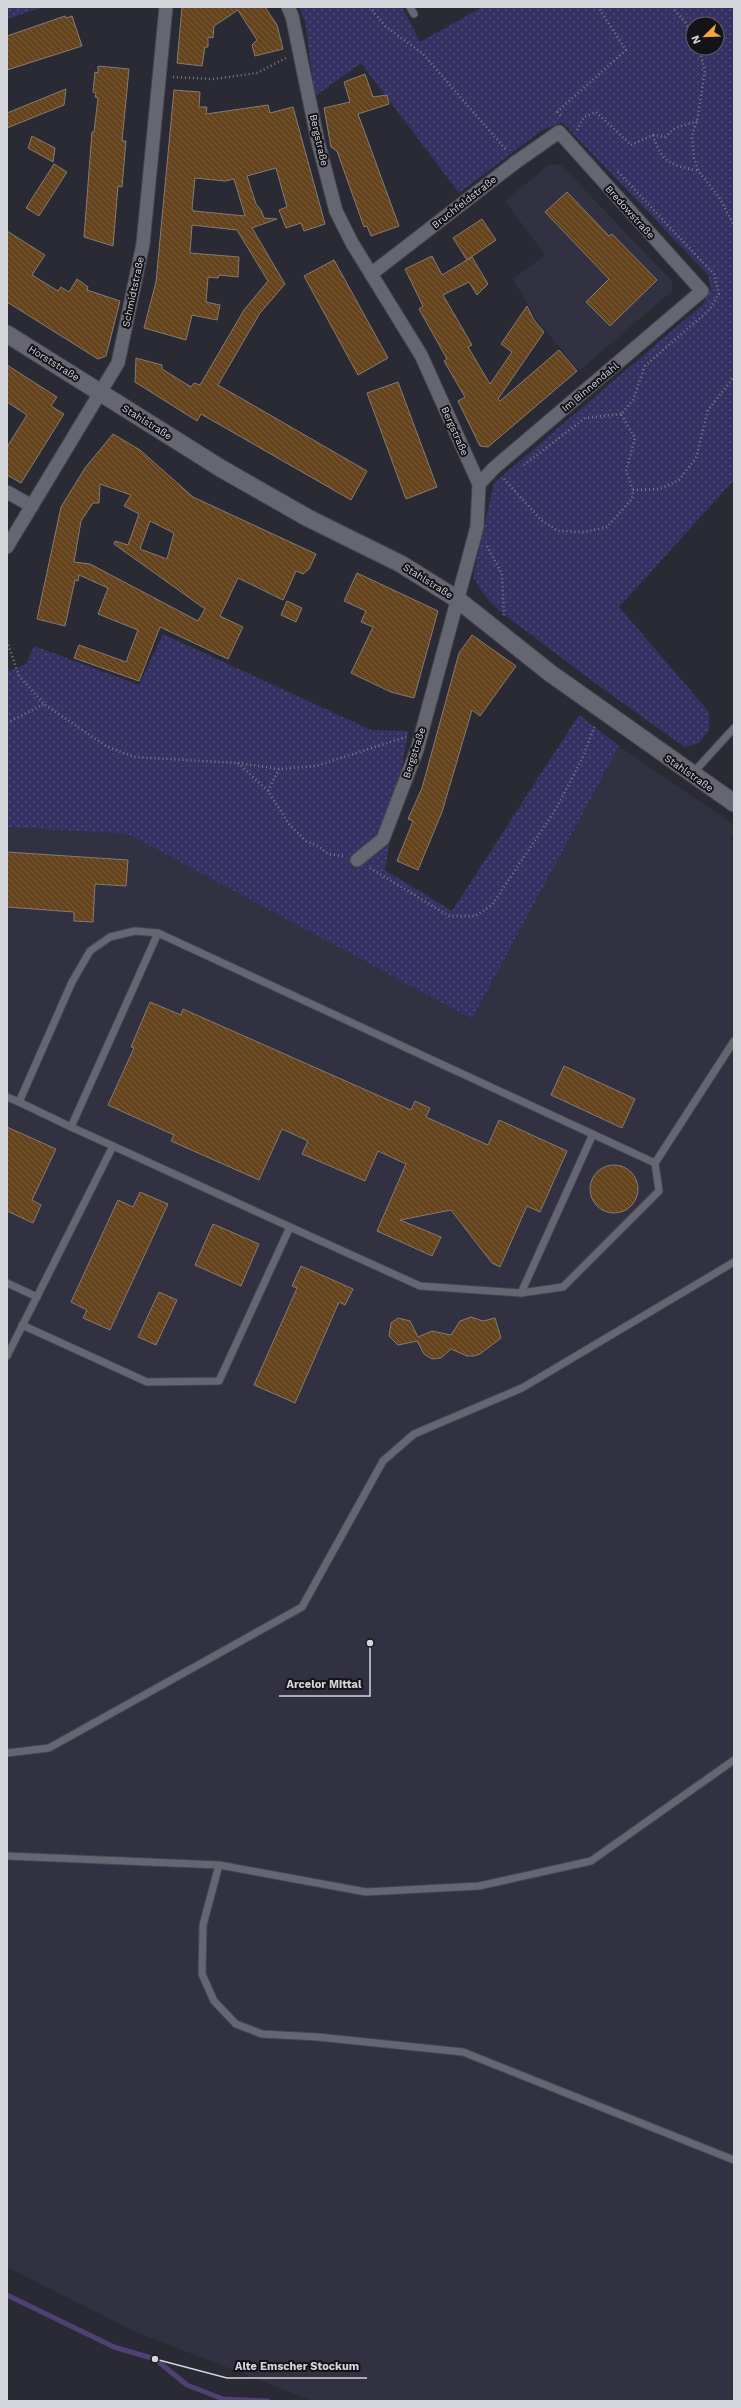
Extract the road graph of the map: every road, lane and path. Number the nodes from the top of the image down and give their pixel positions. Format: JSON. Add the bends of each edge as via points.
{"nodes":[{"id":1,"x":166,"y":7,"type":"edge"},
{"id":2,"x":288,"y":7,"type":"edge"},
{"id":3,"x":370,"y":7,"type":"edge"},
{"id":4,"x":598,"y":7,"type":"edge"},
{"id":5,"x":672,"y":7,"type":"edge"},
{"id":6,"x":685,"y":22,"type":"edge"},
{"id":7,"x":299,"y":51,"type":"junction"},
{"id":8,"x":701,"y":56,"type":"edge"},
{"id":9,"x":159,"y":77,"type":"junction"},
{"id":10,"x":697,"y":121,"type":"junction"},
{"id":11,"x":567,"y":122,"type":"dead end"},
{"id":12,"x":572,"y":126,"type":"dead end"},
{"id":13,"x":576,"y":131,"type":"junction"},
{"id":14,"x":559,"y":132,"type":"joint"},
{"id":15,"x":653,"y":135,"type":"junction"},
{"id":16,"x":582,"y":136,"type":"dead end"},
{"id":17,"x":516,"y":162,"type":"junction"},
{"id":18,"x":613,"y":168,"type":"dead end"},
{"id":19,"x":699,"y":172,"type":"junction"},
{"id":20,"x":734,"y":225,"type":"edge"},
{"id":21,"x":371,"y":274,"type":"junction"},
{"id":22,"x":702,"y":291,"type":"joint"},
{"id":23,"x":7,"y":334,"type":"edge"},
{"id":24,"x":734,"y":377,"type":"edge"},
{"id":25,"x":101,"y":393,"type":"junction"},
{"id":26,"x":622,"y":414,"type":"junction"},
{"id":27,"x":523,"y":465,"type":"dead end"},
{"id":28,"x":494,"y":468,"type":"junction"},
{"id":29,"x":510,"y":475,"type":"dead end"},
{"id":30,"x":504,"y":480,"type":"junction"},
{"id":31,"x":479,"y":484,"type":"junction"},
{"id":32,"x":632,"y":490,"type":"junction"},
{"id":33,"x":7,"y":492,"type":"edge"},
{"id":34,"x":32,"y":506,"type":"junction"},
{"id":35,"x":477,"y":528,"type":"junction"},
{"id":36,"x":7,"y":547,"type":"edge"},
{"id":37,"x":457,"y":599,"type":"junction"},
{"id":38,"x":505,"y":636,"type":"junction"},
{"id":39,"x":7,"y":641,"type":"edge"},
{"id":40,"x":44,"y":704,"type":"junction"},
{"id":41,"x":605,"y":713,"type":"junction"},
{"id":42,"x":7,"y":723,"type":"edge"},
{"id":43,"x":734,"y":728,"type":"edge"},
{"id":44,"x":417,"y":750,"type":"junction"},
{"id":45,"x":238,"y":763,"type":"junction"},
{"id":46,"x":279,"y":769,"type":"junction"},
{"id":47,"x":691,"y":775,"type":"junction"},
{"id":48,"x":268,"y":791,"type":"junction"},
{"id":49,"x":734,"y":803,"type":"edge"},
{"id":50,"x":357,"y":860,"type":"junction"},
{"id":51,"x":158,"y":933,"type":"junction"},
{"id":52,"x":734,"y":1041,"type":"edge"},
{"id":53,"x":7,"y":1097,"type":"edge"},
{"id":54,"x":19,"y":1102,"type":"junction"},
{"id":55,"x":71,"y":1126,"type":"junction"},
{"id":56,"x":593,"y":1134,"type":"junction"},
{"id":57,"x":113,"y":1146,"type":"junction"},
{"id":58,"x":654,"y":1162,"type":"junction"},
{"id":59,"x":290,"y":1227,"type":"junction"},
{"id":60,"x":734,"y":1262,"type":"edge"},
{"id":61,"x":7,"y":1283,"type":"edge"},
{"id":62,"x":521,"y":1294,"type":"junction"},
{"id":63,"x":37,"y":1297,"type":"junction"},
{"id":64,"x":22,"y":1325,"type":"junction"},
{"id":65,"x":7,"y":1356,"type":"edge"},
{"id":66,"x":7,"y":1754,"type":"edge"},
{"id":67,"x":734,"y":1760,"type":"edge"},
{"id":68,"x":7,"y":1856,"type":"edge"},
{"id":69,"x":219,"y":1865,"type":"junction"},
{"id":70,"x":734,"y":2160,"type":"edge"}],
"edges":[{"from":1,"to":9,"type":"street","name":"Schmidtstraße"},
{"from":2,"to":7,"type":"street","name":"Bergstraße"},
{"from":3,"to":17,"type":"path","via":[[385,26],[423,54]]},
{"from":4,"to":11,"type":"path","via":[[626,50],[557,112]]},
{"from":5,"to":6,"type":"path"},
{"from":7,"to":9,"type":"path","via":[[257,73],[214,79]]},
{"from":7,"to":21,"type":"street","name":"Bergstraße","via":[[336,211]]},
{"from":8,"to":10,"type":"path","via":[[705,71]]},
{"from":9,"to":25,"type":"street","name":"Schmidtstraße","via":[[143,244],[118,363]]},
{"from":10,"to":15,"type":"path","via":[[675,128],[665,137]]},
{"from":10,"to":19,"type":"path","via":[[692,135],[694,159]]},
{"from":12,"to":13,"type":"path"},
{"from":13,"to":15,"type":"path","via":[[584,117],[596,112],[631,145]]},
{"from":13,"to":16,"type":"path"},
{"from":14,"to":17,"type":"street","name":"Bruchfeldstraße"},
{"from":14,"to":22,"type":"street","name":"Bredowstraße"},
{"from":15,"to":19,"type":"path","via":[[658,151],[671,164]]},
{"from":17,"to":21,"type":"street","name":"Bruchfeldstraße"},
{"from":18,"to":26,"type":"path","via":[[714,274],[719,294],[709,310],[645,366],[633,400]]},
{"from":19,"to":20,"type":"path","via":[[719,197]]},
{"from":21,"to":31,"type":"street","name":"Bergstraße","via":[[421,355]]},
{"from":22,"to":28,"type":"street","name":"Im Binnendahl"},
{"from":23,"to":25,"type":"street","name":"Horststraße"},
{"from":24,"to":32,"type":"path","via":[[708,410],[696,458],[679,480],[660,489]]},
{"from":25,"to":34,"type":"street","name":"Schmidtstraße"},
{"from":25,"to":37,"type":"street","name":"Stahlstraße","via":[[222,469],[308,518],[402,564]]},
{"from":26,"to":27,"type":"path","via":[[585,418]]},
{"from":26,"to":32,"type":"path","via":[[635,438],[626,470]]},
{"from":28,"to":30,"type":"path"},
{"from":28,"to":31,"type":"street","name":"Im Binnendahl"},
{"from":29,"to":30,"type":"path"},
{"from":30,"to":32,"type":"path","via":[[541,520],[558,531],[584,532],[607,526],[632,499]]},
{"from":31,"to":35,"type":"street","name":"Bergstraße"},
{"from":33,"to":34,"type":"street"},
{"from":34,"to":36,"type":"street","name":"Schmidtstraße"},
{"from":35,"to":37,"type":"street","name":"Bergstraße"},
{"from":35,"to":38,"type":"path","via":[[502,574]]},
{"from":37,"to":38,"type":"street","name":"Stahlstraße"},
{"from":37,"to":44,"type":"street","name":"Bergstraße"},
{"from":38,"to":41,"type":"street","name":"Stahlstraße"},
{"from":39,"to":40,"type":"path","via":[[19,676]]},
{"from":40,"to":42,"type":"path"},
{"from":40,"to":45,"type":"path","via":[[106,746],[134,757]]},
{"from":41,"to":47,"type":"street","name":"Stahlstraße"},
{"from":41,"to":50,"type":"path","via":[[595,724],[582,759],[556,809],[492,905],[475,916],[449,916]]},
{"from":43,"to":47,"type":"lane"},
{"from":44,"to":46,"type":"path","via":[[411,735],[316,766]]},
{"from":44,"to":50,"type":"street","name":"Bergstraße","via":[[383,839]]},
{"from":45,"to":46,"type":"path"},
{"from":45,"to":48,"type":"path"},
{"from":46,"to":48,"type":"path"},
{"from":47,"to":49,"type":"street","name":"Stahlstraße"},
{"from":48,"to":50,"type":"path","via":[[289,824],[306,841],[328,854]]},
{"from":51,"to":54,"type":"lane","via":[[135,931],[110,937],[90,951],[72,982]]},
{"from":51,"to":55,"type":"lane"},
{"from":51,"to":56,"type":"lane"},
{"from":52,"to":58,"type":"lane"},
{"from":53,"to":54,"type":"lane"},
{"from":54,"to":55,"type":"lane"},
{"from":55,"to":57,"type":"lane"},
{"from":56,"to":58,"type":"lane"},
{"from":56,"to":62,"type":"lane"},
{"from":57,"to":59,"type":"lane"},
{"from":57,"to":63,"type":"lane"},
{"from":58,"to":62,"type":"lane","via":[[659,1191],[563,1287]]},
{"from":59,"to":62,"type":"lane","via":[[420,1286]]},
{"from":59,"to":64,"type":"lane","via":[[218,1381],[147,1382]]},
{"from":60,"to":66,"type":"lane","via":[[522,1388],[414,1434],[383,1461],[302,1608],[48,1748]]},
{"from":61,"to":63,"type":"lane"},
{"from":63,"to":64,"type":"lane"},
{"from":64,"to":65,"type":"lane"},
{"from":67,"to":69,"type":"lane","via":[[591,1862],[479,1886],[366,1892]]},
{"from":68,"to":69,"type":"lane"},
{"from":69,"to":70,"type":"lane","via":[[203,1925],[202,1974],[214,2001],[236,2024],[262,2034],[318,2036],[463,2052]]}]}
